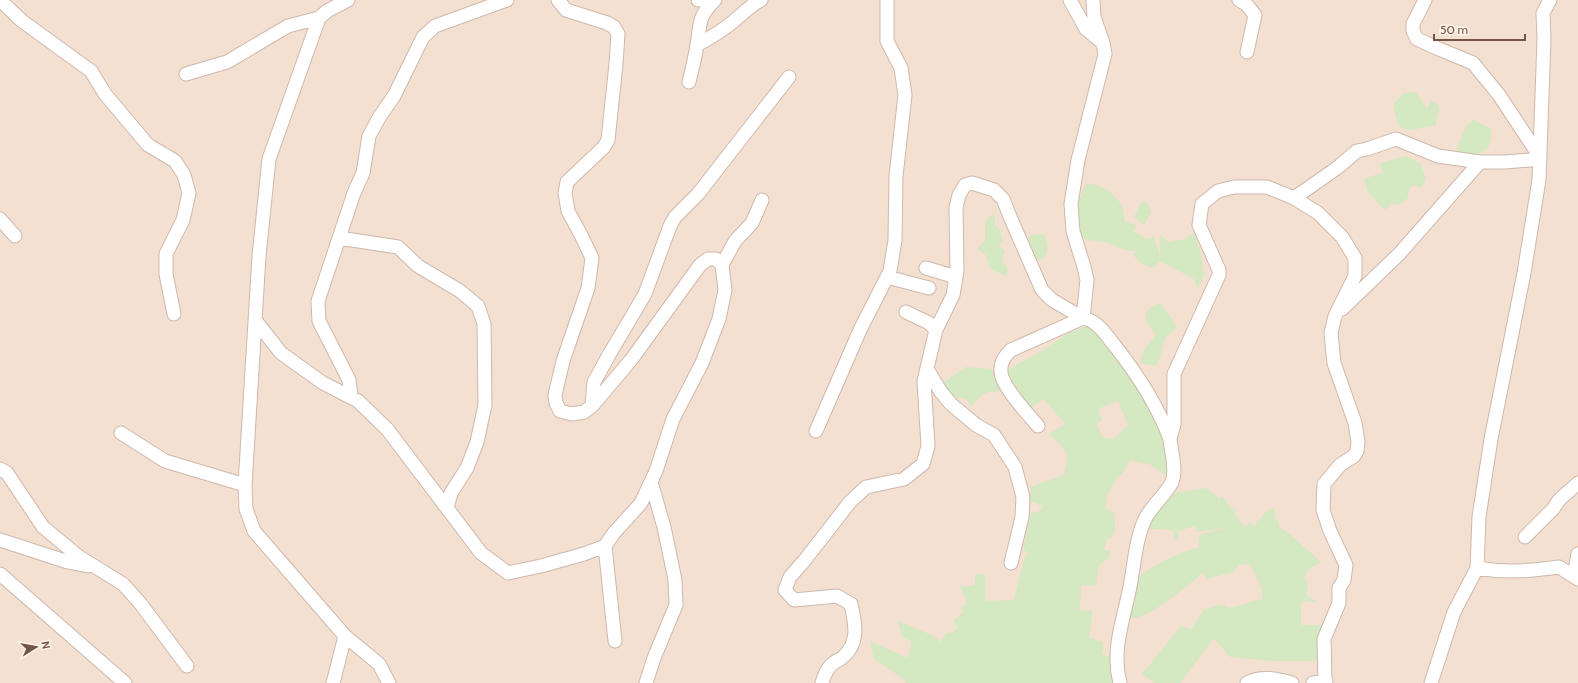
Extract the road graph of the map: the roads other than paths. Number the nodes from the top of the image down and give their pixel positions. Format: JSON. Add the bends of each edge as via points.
{"nodes":[{"id":1,"x":348,"y":0,"type":"edge"},
{"id":2,"x":507,"y":0,"type":"edge"},
{"id":3,"x":558,"y":0,"type":"edge"},
{"id":4,"x":698,"y":0,"type":"edge"},
{"id":5,"x":706,"y":0,"type":"edge"},
{"id":6,"x":714,"y":0,"type":"edge"},
{"id":7,"x":761,"y":0,"type":"edge"},
{"id":8,"x":887,"y":0,"type":"edge"},
{"id":9,"x":1070,"y":0,"type":"edge"},
{"id":10,"x":1093,"y":0,"type":"edge"},
{"id":11,"x":1238,"y":0,"type":"edge"},
{"id":12,"x":1425,"y":0,"type":"edge"},
{"id":13,"x":1550,"y":0,"type":"edge"},
{"id":14,"x":0,"y":2,"type":"edge"},
{"id":15,"x":319,"y":18,"type":"junction"},
{"id":16,"x":1103,"y":43,"type":"junction"},
{"id":17,"x":697,"y":45,"type":"junction"},
{"id":18,"x":1247,"y":52,"type":"dead end"},
{"id":19,"x":186,"y":74,"type":"dead end"},
{"id":20,"x":789,"y":77,"type":"dead end"},
{"id":21,"x":689,"y":82,"type":"dead end"},
{"id":22,"x":1540,"y":157,"type":"junction"},
{"id":23,"x":1480,"y":162,"type":"junction"},
{"id":24,"x":1294,"y":198,"type":"junction"},
{"id":25,"x":762,"y":200,"type":"dead end"},
{"id":26,"x":0,"y":219,"type":"edge"},
{"id":27,"x":15,"y":236,"type":"dead end"},
{"id":28,"x":339,"y":238,"type":"junction"},
{"id":29,"x":722,"y":265,"type":"junction"},
{"id":30,"x":926,"y":268,"type":"dead end"},
{"id":31,"x":887,"y":277,"type":"junction"},
{"id":32,"x":956,"y":277,"type":"junction"},
{"id":33,"x":929,"y":288,"type":"dead end"},
{"id":34,"x":906,"y":312,"type":"dead end"},
{"id":35,"x":174,"y":314,"type":"dead end"},
{"id":36,"x":1335,"y":316,"type":"junction"},
{"id":37,"x":1083,"y":318,"type":"junction"},
{"id":38,"x":255,"y":320,"type":"junction"},
{"id":39,"x":936,"y":330,"type":"junction"},
{"id":40,"x":927,"y":370,"type":"junction"},
{"id":41,"x":351,"y":397,"type":"junction"},
{"id":42,"x":592,"y":406,"type":"junction"},
{"id":43,"x":1038,"y":426,"type":"dead end"},
{"id":44,"x":816,"y":431,"type":"dead end"},
{"id":45,"x":121,"y":433,"type":"dead end"},
{"id":46,"x":1170,"y":439,"type":"junction"},
{"id":47,"x":0,"y":469,"type":"edge"},
{"id":48,"x":651,"y":482,"type":"junction"},
{"id":49,"x":1578,"y":483,"type":"edge"},
{"id":50,"x":245,"y":485,"type":"junction"},
{"id":51,"x":447,"y":508,"type":"junction"},
{"id":52,"x":1524,"y":537,"type":"dead end"},
{"id":53,"x":0,"y":540,"type":"edge"},
{"id":54,"x":605,"y":546,"type":"junction"},
{"id":55,"x":1578,"y":554,"type":"edge"},
{"id":56,"x":1011,"y":563,"type":"dead end"},
{"id":57,"x":95,"y":567,"type":"junction"},
{"id":58,"x":1477,"y":568,"type":"junction"},
{"id":59,"x":0,"y":574,"type":"edge"},
{"id":60,"x":1576,"y":577,"type":"edge"},
{"id":61,"x":345,"y":636,"type":"junction"},
{"id":62,"x":615,"y":642,"type":"dead end"},
{"id":63,"x":187,"y":666,"type":"dead end"},
{"id":64,"x":1321,"y":682,"type":"edge"},
{"id":65,"x":124,"y":683,"type":"edge"},
{"id":66,"x":333,"y":683,"type":"edge"},
{"id":67,"x":389,"y":683,"type":"edge"},
{"id":68,"x":646,"y":683,"type":"edge"},
{"id":69,"x":822,"y":683,"type":"edge"},
{"id":70,"x":1120,"y":683,"type":"edge"},
{"id":71,"x":1247,"y":683,"type":"edge"},
{"id":72,"x":1292,"y":683,"type":"edge"},
{"id":73,"x":1431,"y":683,"type":"edge"}],
"edges":[{"from":1,"to":15,"type":"street"},
{"from":2,"to":28,"type":"street","via":[[434,26],[423,37],[394,96],[369,136],[363,173]]},
{"from":3,"to":42,"type":"street","via":[[566,10],[607,23],[614,27],[618,34],[608,140],[604,147],[567,182],[565,193],[568,211],[592,258],[588,288],[563,361],[555,395],[556,404],[560,411],[572,414],[584,412]]},
{"from":4,"to":5,"type":"street"},
{"from":6,"to":17,"type":"street","via":[[698,24]]},
{"from":7,"to":17,"type":"street"},
{"from":8,"to":31,"type":"street","via":[[887,41],[901,68],[905,95],[896,176],[895,240]]},
{"from":9,"to":16,"type":"street","via":[[1086,28]]},
{"from":10,"to":16,"type":"street","via":[[1094,17]]},
{"from":11,"to":18,"type":"street","via":[[1246,4],[1255,15]]},
{"from":12,"to":22,"type":"street","via":[[1413,24],[1417,39],[1474,63],[1499,95]]},
{"from":13,"to":22,"type":"street","via":[[1543,13]]},
{"from":14,"to":35,"type":"street","via":[[91,71],[105,94],[148,146],[175,161],[184,175],[189,193],[183,220],[166,254],[166,274]]},
{"from":15,"to":19,"type":"street","via":[[288,26],[227,62]]},
{"from":15,"to":38,"type":"street","via":[[269,160]]},
{"from":16,"to":37,"type":"street","via":[[1105,54],[1078,160],[1071,204],[1073,231],[1087,280]]},
{"from":17,"to":21,"type":"street"},
{"from":20,"to":42,"type":"street","via":[[698,194],[675,217],[645,294],[594,382]]},
{"from":22,"to":23,"type":"street","via":[[1530,160]]},
{"from":22,"to":58,"type":"street","via":[[1539,180],[1524,273],[1491,439],[1479,518]]},
{"from":23,"to":24,"type":"street","via":[[1438,156],[1396,139],[1357,151]]},
{"from":23,"to":36,"type":"street","via":[[1400,253]]},
{"from":24,"to":36,"type":"street","via":[[1318,213],[1342,237],[1355,258],[1355,276]]},
{"from":24,"to":46,"type":"street","via":[[1268,186],[1234,186],[1218,191],[1202,204],[1199,225],[1219,275],[1174,374],[1174,424]]},
{"from":25,"to":29,"type":"street","via":[[752,223],[735,241]]},
{"from":26,"to":27,"type":"street"},
{"from":28,"to":41,"type":"street","via":[[318,301],[319,321],[349,380]]},
{"from":28,"to":51,"type":"street","via":[[398,247],[418,266],[460,291],[478,306],[484,324],[485,405],[477,442]]},
{"from":29,"to":42,"type":"street","via":[[716,259],[708,259],[700,265],[631,360]]},
{"from":29,"to":48,"type":"street","via":[[725,290],[719,319],[702,363],[673,419]]},
{"from":30,"to":32,"type":"street"},
{"from":31,"to":33,"type":"street"},
{"from":31,"to":44,"type":"street","via":[[860,330]]},
{"from":32,"to":37,"type":"street","via":[[956,208],[965,185],[972,183],[994,190],[1003,199],[1042,290],[1052,300]]},
{"from":32,"to":39,"type":"street","via":[[953,294]]},
{"from":34,"to":39,"type":"street","via":[[929,323]]},
{"from":36,"to":64,"type":"street","via":[[1331,333],[1334,363],[1355,423],[1358,442],[1354,456],[1340,465],[1324,484],[1323,510],[1346,565],[1344,580],[1339,588],[1339,603],[1324,639]]},
{"from":37,"to":43,"type":"street","via":[[1011,350],[1004,356],[1000,374],[1013,397]]},
{"from":37,"to":46,"type":"street","via":[[1092,320],[1101,329],[1136,372],[1148,391]]},
{"from":38,"to":41,"type":"street","via":[[281,353],[323,383]]},
{"from":38,"to":50,"type":"street"},
{"from":39,"to":40,"type":"street"},
{"from":40,"to":56,"type":"street","via":[[951,404],[976,425],[994,435],[1015,467],[1023,497],[1022,517]]},
{"from":40,"to":69,"type":"street","via":[[924,381],[928,446],[923,464],[904,479],[866,487],[850,502],[790,577],[785,590],[794,600],[837,596],[851,604],[856,628],[853,645],[844,657],[833,663],[826,671]]},
{"from":41,"to":51,"type":"street","via":[[387,429]]},
{"from":45,"to":50,"type":"street","via":[[165,461]]},
{"from":46,"to":70,"type":"street","via":[[1174,471],[1172,482],[1146,518],[1137,543],[1117,643],[1116,670]]},
{"from":47,"to":57,"type":"street","via":[[7,473],[43,527]]},
{"from":48,"to":54,"type":"street","via":[[641,503]]},
{"from":48,"to":68,"type":"street","via":[[675,580],[676,606]]},
{"from":49,"to":52,"type":"street"},
{"from":50,"to":61,"type":"street","via":[[246,509],[254,531]]},
{"from":51,"to":54,"type":"street","via":[[481,553],[508,573],[542,566]]},
{"from":53,"to":57,"type":"street","via":[[68,562]]},
{"from":54,"to":62,"type":"street"},
{"from":55,"to":60,"type":"street"},
{"from":57,"to":63,"type":"street","via":[[123,584]]},
{"from":58,"to":60,"type":"street","via":[[1499,572],[1524,572],[1559,567]]},
{"from":58,"to":73,"type":"street","via":[[1454,612]]},
{"from":59,"to":65,"type":"street"},
{"from":61,"to":66,"type":"street"},
{"from":61,"to":67,"type":"street","via":[[379,664]]},
{"from":71,"to":72,"type":"street","via":[[1254,679],[1273,678]]}]}
